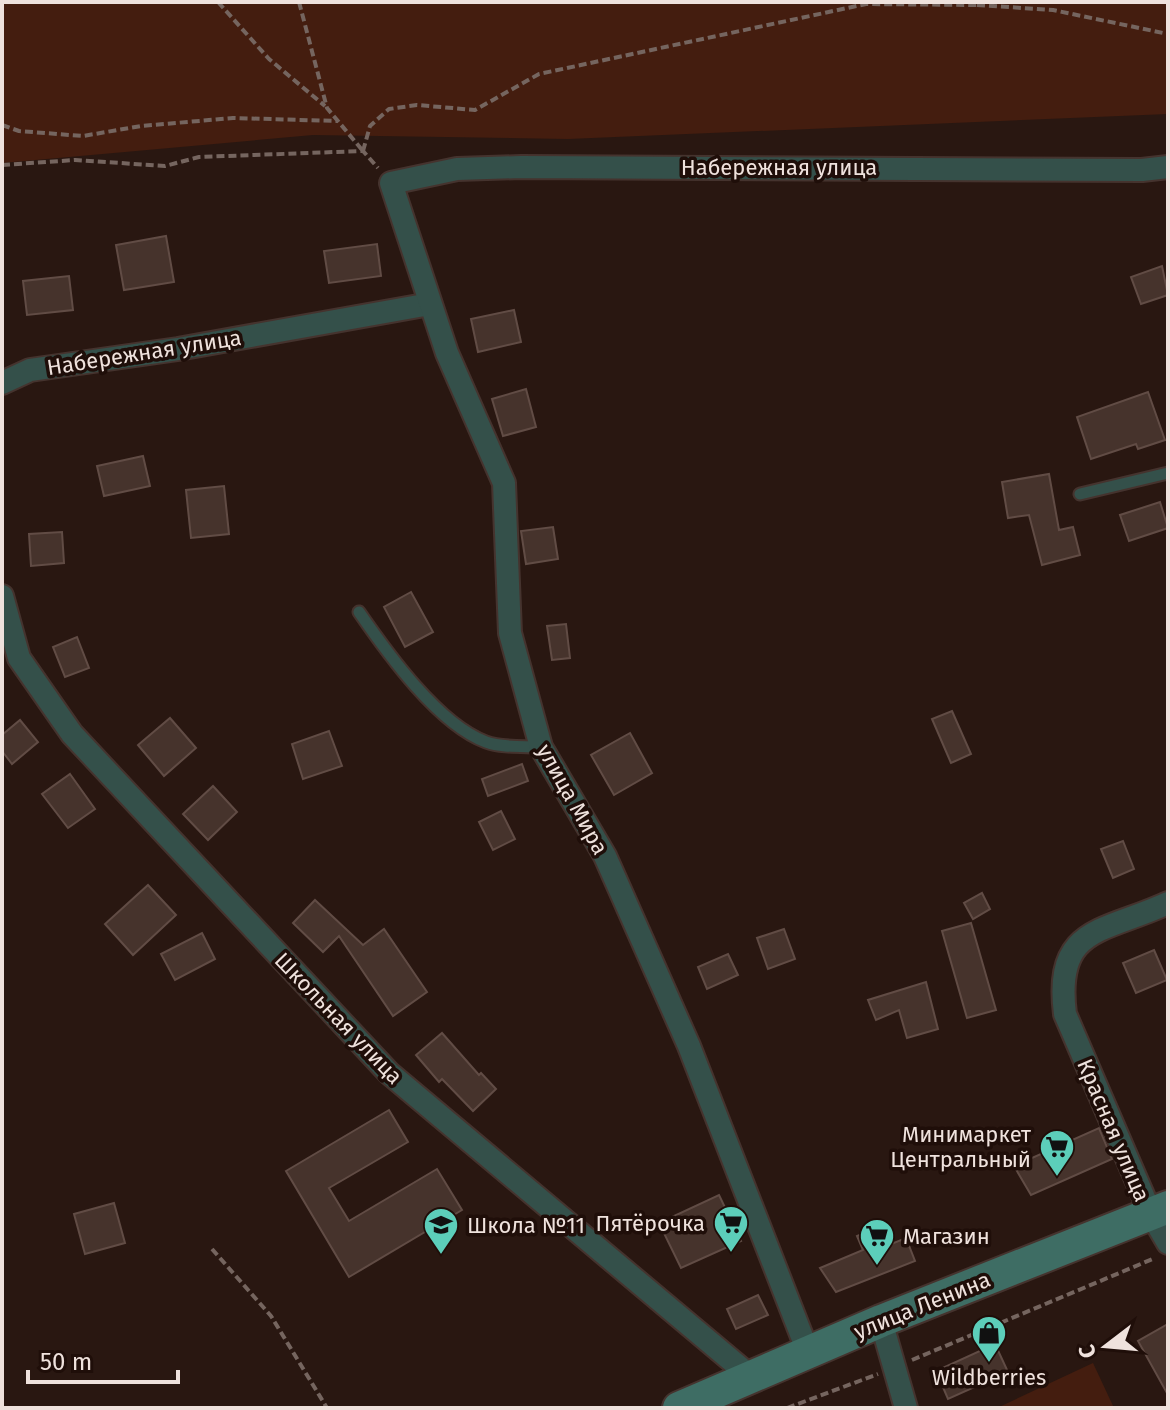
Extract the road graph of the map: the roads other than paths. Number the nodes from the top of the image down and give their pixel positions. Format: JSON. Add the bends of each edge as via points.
{"nodes":[{"id":1,"x":1168,"y":167,"type":"edge"},
{"id":2,"x":391,"y":183,"type":"joint"},
{"id":3,"x":430,"y":304,"type":"junction"},
{"id":4,"x":2,"y":383,"type":"edge"},
{"id":5,"x":1168,"y":473,"type":"edge"},
{"id":6,"x":1080,"y":494,"type":"dead end"},
{"id":7,"x":2,"y":596,"type":"edge"},
{"id":8,"x":359,"y":612,"type":"dead end"},
{"id":9,"x":541,"y":747,"type":"junction"},
{"id":10,"x":1168,"y":903,"type":"edge"},
{"id":11,"x":1159,"y":1211,"type":"edge"},
{"id":12,"x":1168,"y":1243,"type":"edge"},
{"id":13,"x":881,"y":1321,"type":"junction"},
{"id":14,"x":808,"y":1352,"type":"junction"},
{"id":15,"x":750,"y":1376,"type":"junction"},
{"id":16,"x":679,"y":1408,"type":"edge"},
{"id":17,"x":906,"y":1408,"type":"edge"}],
"edges":[{"from":1,"to":2,"type":"street","name":"Набережная улица","via":[[521,167],[457,169]]},
{"from":2,"to":3,"type":"street","name":"улица Мира"},
{"from":3,"to":4,"type":"street","name":"Набережная улица","via":[[30,370]]},
{"from":3,"to":9,"type":"street","name":"улица Мира","via":[[504,483],[510,633]]},
{"from":5,"to":6,"type":"lane"},
{"from":7,"to":15,"type":"street","name":"Школьная улица","via":[[19,658],[72,734],[378,1062]]},
{"from":8,"to":9,"type":"lane","via":[[458,730],[489,744]]},
{"from":9,"to":14,"type":"street","name":"улица Мира","via":[[605,856],[689,1046]]},
{"from":10,"to":11,"type":"street","name":"Красная улица","via":[[1089,934],[1069,952],[1061,982],[1065,1014]]},
{"from":11,"to":12,"type":"street","name":"Красная улица"},
{"from":11,"to":13,"type":"street","name":"улица Ленина"},
{"from":13,"to":14,"type":"street","name":"улица Ленина"},
{"from":13,"to":17,"type":"street"},
{"from":14,"to":15,"type":"street","name":"улица Ленина"},
{"from":15,"to":16,"type":"street","name":"улица Ленина"}]}
